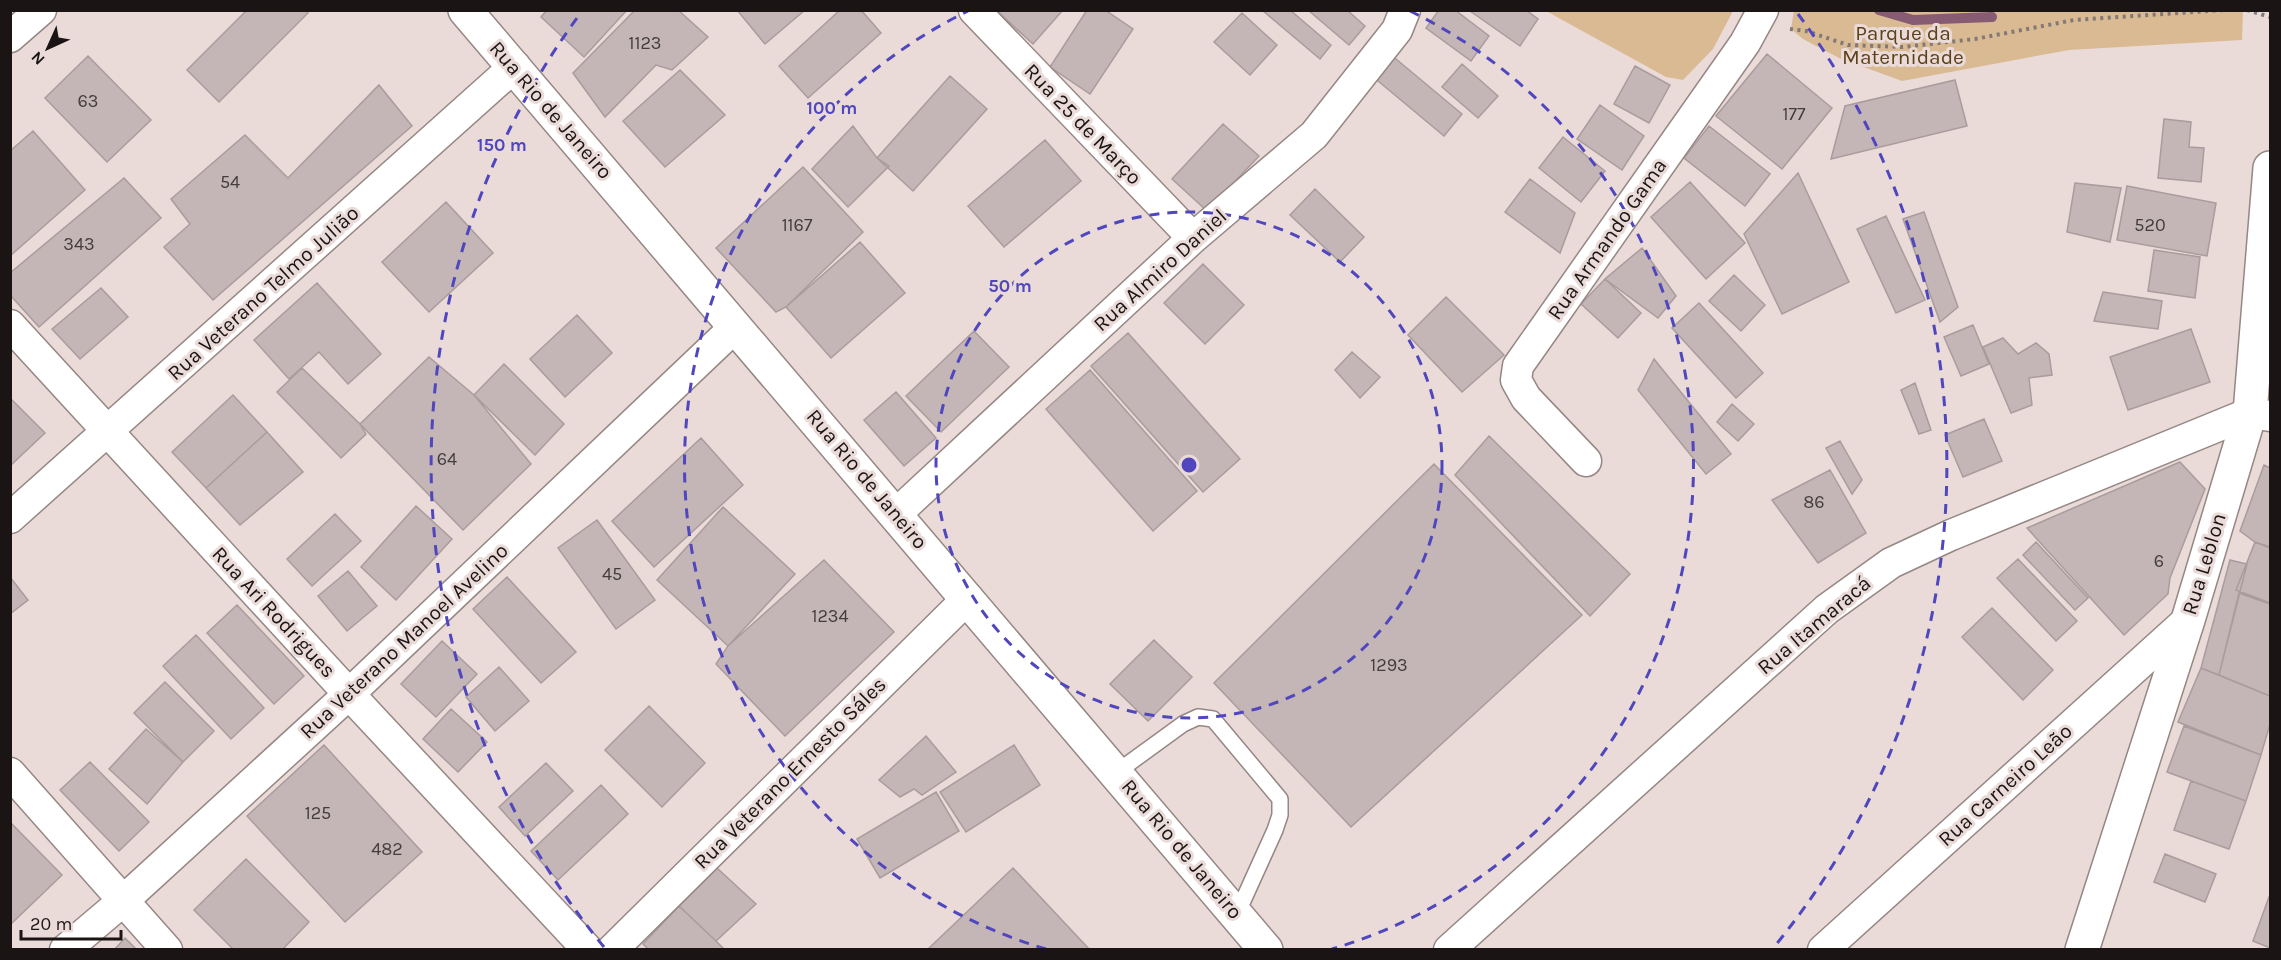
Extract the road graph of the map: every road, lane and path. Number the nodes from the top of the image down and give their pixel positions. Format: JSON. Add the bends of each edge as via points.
{"nodes":[{"id":1,"x":41,"y":10,"type":"edge"},
{"id":2,"x":465,"y":10,"type":"edge"},
{"id":3,"x":974,"y":10,"type":"edge"},
{"id":4,"x":1405,"y":10,"type":"edge"},
{"id":5,"x":1762,"y":10,"type":"edge"},
{"id":6,"x":2225,"y":10,"type":"edge"},
{"id":7,"x":2247,"y":10,"type":"edge"},
{"id":8,"x":2271,"y":17,"type":"edge"},
{"id":9,"x":10,"y":37,"type":"edge"},
{"id":10,"x":1744,"y":43,"type":"junction"},
{"id":11,"x":515,"y":66,"type":"junction"},
{"id":12,"x":2271,"y":168,"type":"edge"},
{"id":13,"x":1193,"y":238,"type":"junction"},
{"id":14,"x":10,"y":326,"type":"edge"},
{"id":15,"x":736,"y":327,"type":"junction"},
{"id":16,"x":2260,"y":414,"type":"edge"},
{"id":17,"x":107,"y":433,"type":"junction"},
{"id":18,"x":1586,"y":461,"type":"dead end"},
{"id":19,"x":896,"y":514,"type":"junction"},
{"id":20,"x":10,"y":518,"type":"edge"},
{"id":21,"x":968,"y":598,"type":"junction"},
{"id":22,"x":2188,"y":620,"type":"junction"},
{"id":23,"x":349,"y":694,"type":"junction"},
{"id":24,"x":1117,"y":772,"type":"junction"},
{"id":25,"x":10,"y":773,"type":"edge"},
{"id":26,"x":124,"y":900,"type":"junction"},
{"id":27,"x":1237,"y":914,"type":"junction"},
{"id":28,"x":65,"y":950,"type":"edge"},
{"id":29,"x":167,"y":950,"type":"edge"},
{"id":30,"x":588,"y":950,"type":"edge"},
{"id":31,"x":612,"y":950,"type":"edge"},
{"id":32,"x":1266,"y":950,"type":"edge"},
{"id":33,"x":1449,"y":950,"type":"edge"},
{"id":34,"x":1823,"y":950,"type":"edge"},
{"id":35,"x":2082,"y":950,"type":"edge"}],
"edges":[{"from":1,"to":9,"type":"street"},
{"from":2,"to":11,"type":"main road","name":"Rua Rio de Janeiro"},
{"from":3,"to":13,"type":"street","name":"Rua 25 de Março"},
{"from":4,"to":13,"type":"street","name":"Rua Almiro Daniel","via":[[1397,30],[1314,135]]},
{"from":5,"to":10,"type":"street","name":"Rua Armando Gama"},
{"from":6,"to":10,"type":"path","via":[[2074,20],[1975,39],[1903,47],[1848,45],[1806,31],[1778,28]]},
{"from":7,"to":8,"type":"path"},
{"from":10,"to":18,"type":"street","name":"Rua Armando Gama","via":[[1518,366],[1516,380],[1526,398]]},
{"from":11,"to":15,"type":"main road","name":"Rua Rio de Janeiro"},
{"from":11,"to":17,"type":"street","name":"Rua Veterano Telmo Julião"},
{"from":12,"to":16,"type":"main road","name":"Rua Leblon"},
{"from":13,"to":19,"type":"street","name":"Rua Almiro Daniel"},
{"from":14,"to":17,"type":"street","name":"Rua Ari Rodrigues"},
{"from":15,"to":19,"type":"main road","name":"Rua Rio de Janeiro"},
{"from":15,"to":23,"type":"street","name":"Rua Veterano Manoel Avelino"},
{"from":16,"to":22,"type":"main road","name":"Rua Leblon"},
{"from":16,"to":33,"type":"street","name":"Rua Itamaracá","via":[[1952,535],[1891,563],[1827,609]]},
{"from":17,"to":20,"type":"street","name":"Rua Veterano Telmo Julião"},
{"from":17,"to":23,"type":"street","name":"Rua Ari Rodrigues"},
{"from":19,"to":21,"type":"main road","name":"Rua Rio de Janeiro"},
{"from":21,"to":24,"type":"main road","name":"Rua Rio de Janeiro"},
{"from":21,"to":31,"type":"street","name":"Rua Veterano Ernesto Sáles"},
{"from":22,"to":34,"type":"street","name":"Rua Carneiro Leão"},
{"from":22,"to":35,"type":"main road","name":"Rua Leblon"},
{"from":23,"to":26,"type":"street","name":"Rua Veterano Manoel Avelino"},
{"from":23,"to":30,"type":"street","name":"Rua Ari Rodrigues"},
{"from":24,"to":27,"type":"main road","name":"Rua Rio de Janeiro"},
{"from":24,"to":27,"type":"lane","via":[[1183,724],[1198,717],[1213,719],[1280,799],[1275,830]]},
{"from":25,"to":26,"type":"street"},
{"from":26,"to":28,"type":"street","name":"Rua Veterano Manoel Avelino"},
{"from":26,"to":29,"type":"street"},
{"from":27,"to":32,"type":"main road","name":"Rua Rio de Janeiro"}]}
